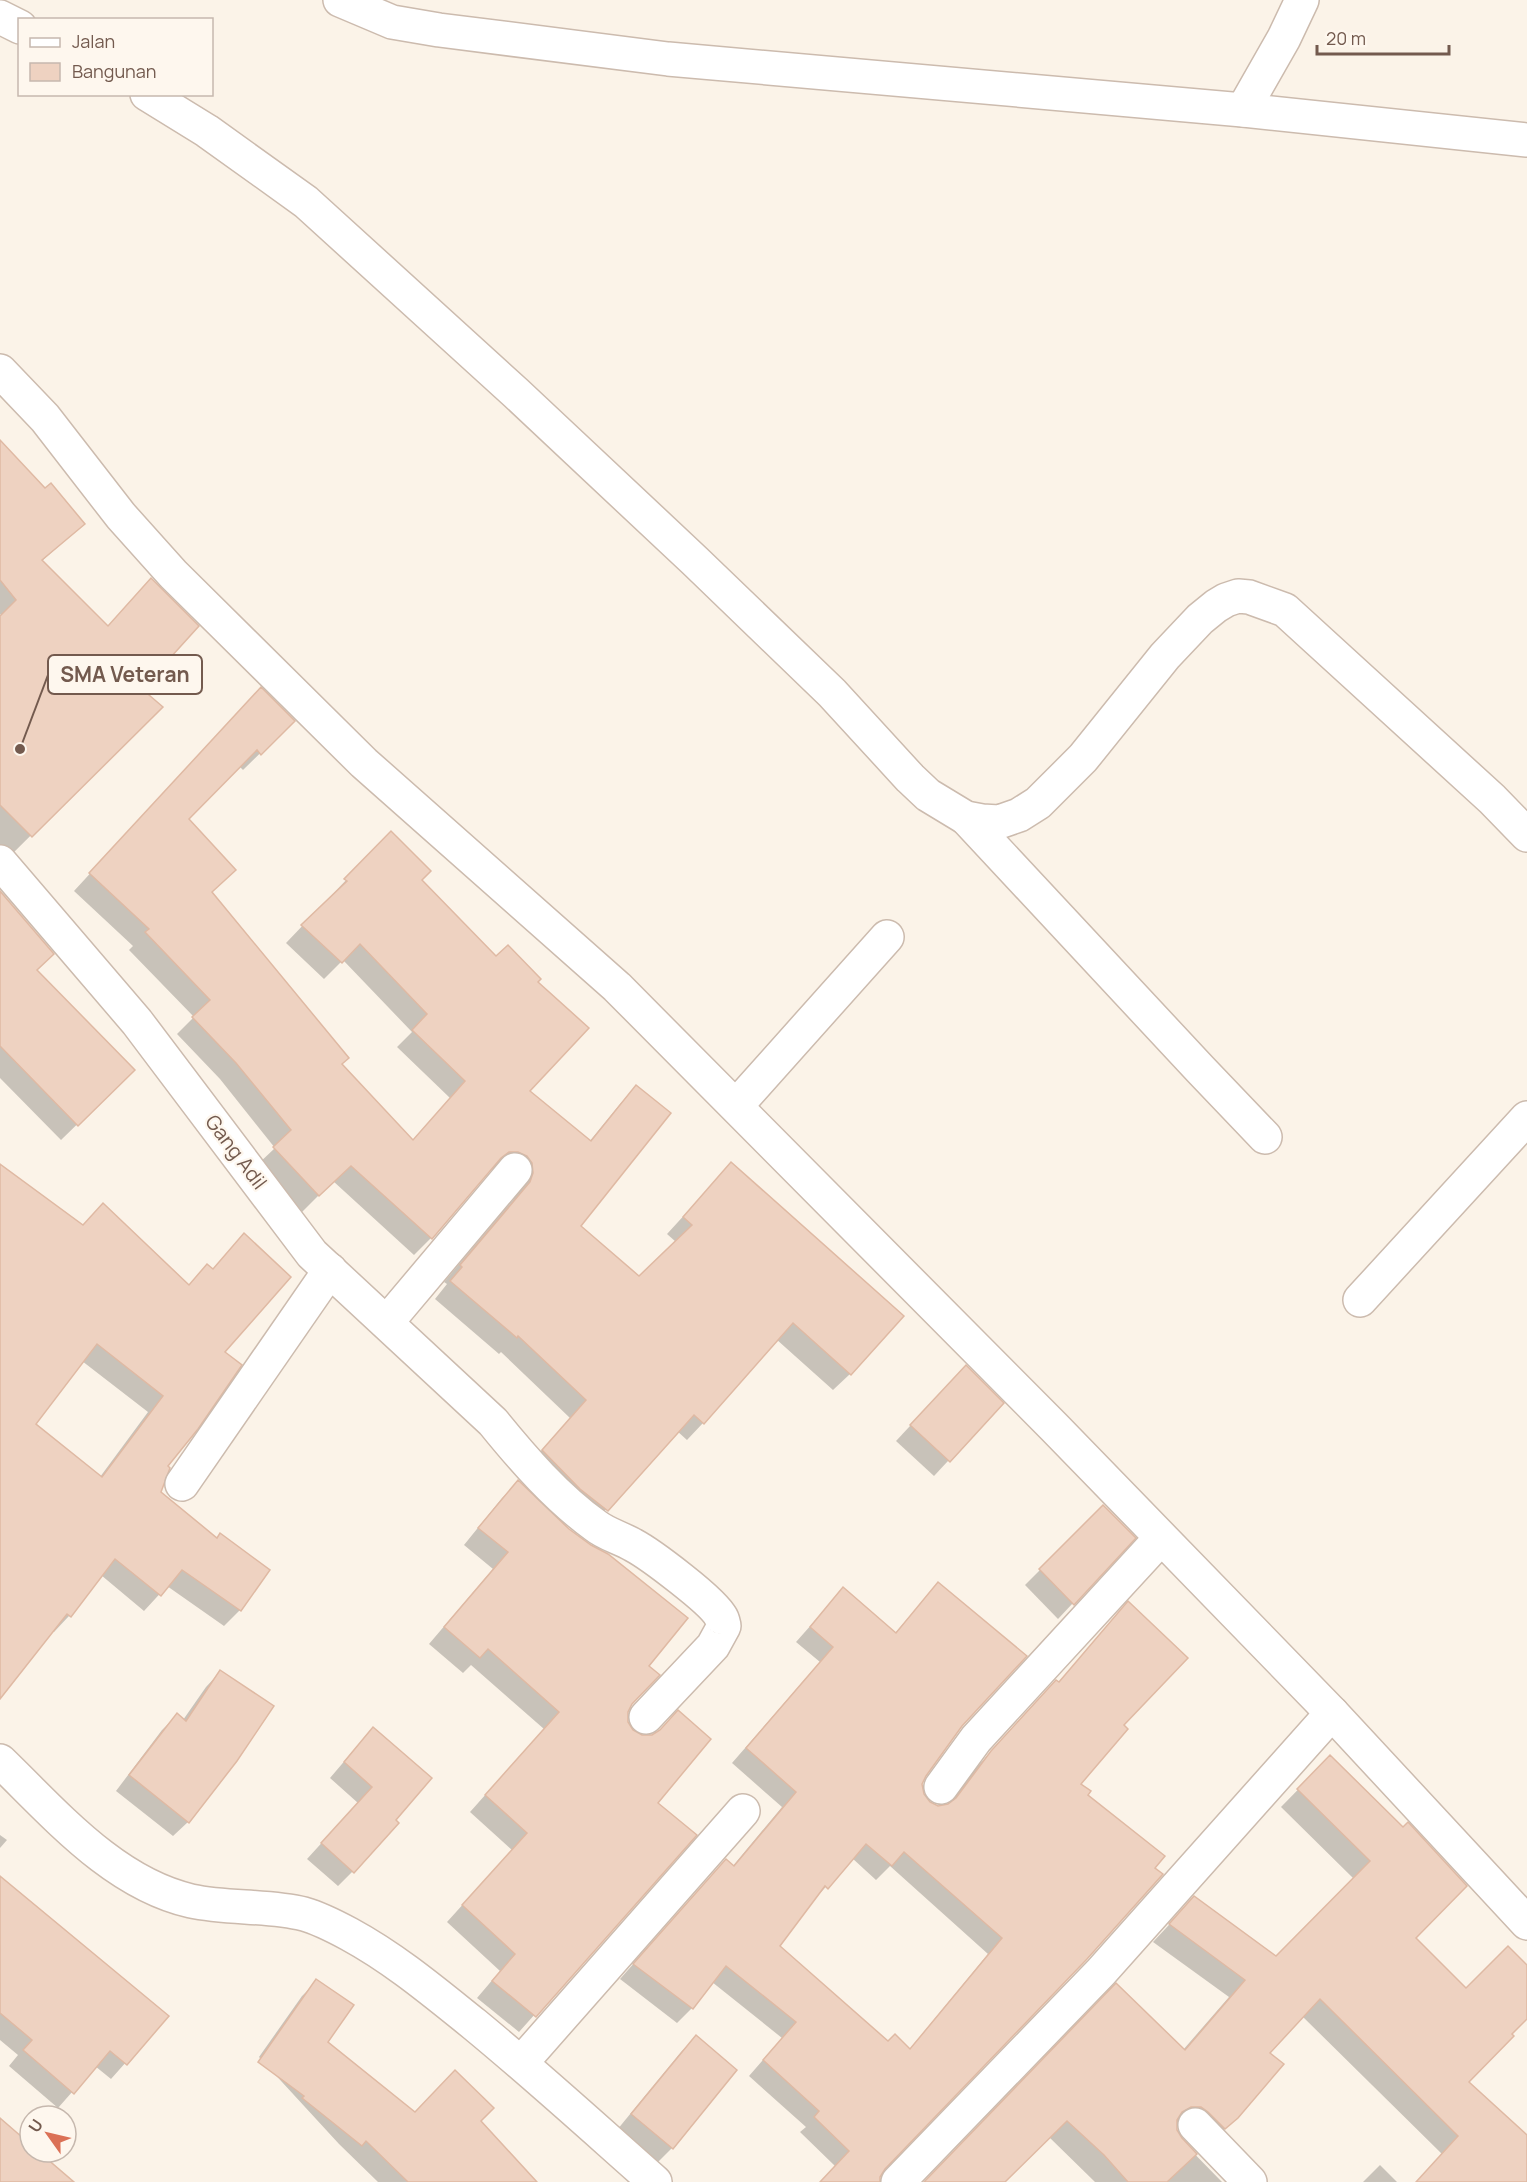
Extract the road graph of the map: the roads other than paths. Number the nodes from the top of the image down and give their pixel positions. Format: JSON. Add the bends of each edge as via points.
{"nodes":[{"id":1,"x":340,"y":0,"type":"edge"},
{"id":2,"x":1302,"y":0,"type":"edge"},
{"id":3,"x":0,"y":17,"type":"edge"},
{"id":4,"x":18,"y":26,"type":"edge"},
{"id":5,"x":150,"y":96,"type":"edge"},
{"id":6,"x":1243,"y":110,"type":"junction"},
{"id":7,"x":1527,"y":140,"type":"edge"},
{"id":8,"x":0,"y":371,"type":"edge"},
{"id":9,"x":966,"y":818,"type":"junction"},
{"id":10,"x":1527,"y":835,"type":"edge"},
{"id":11,"x":0,"y":862,"type":"edge"},
{"id":12,"x":887,"y":937,"type":"dead end"},
{"id":13,"x":736,"y":1106,"type":"junction"},
{"id":14,"x":1527,"y":1118,"type":"edge"},
{"id":15,"x":1265,"y":1137,"type":"dead end"},
{"id":16,"x":515,"y":1170,"type":"dead end"},
{"id":17,"x":330,"y":1270,"type":"junction"},
{"id":18,"x":1360,"y":1300,"type":"dead end"},
{"id":19,"x":387,"y":1322,"type":"junction"},
{"id":20,"x":182,"y":1484,"type":"dead end"},
{"id":21,"x":1161,"y":1538,"type":"junction"},
{"id":22,"x":1332,"y":1713,"type":"junction"},
{"id":23,"x":646,"y":1717,"type":"dead end"},
{"id":24,"x":0,"y":1761,"type":"edge"},
{"id":25,"x":941,"y":1787,"type":"dead end"},
{"id":26,"x":742,"y":1811,"type":"dead end"},
{"id":27,"x":1527,"y":1923,"type":"edge"},
{"id":28,"x":521,"y":2063,"type":"junction"},
{"id":29,"x":1195,"y":2125,"type":"dead end"},
{"id":30,"x":655,"y":2182,"type":"edge"},
{"id":31,"x":898,"y":2182,"type":"edge"},
{"id":32,"x":1250,"y":2182,"type":"edge"}],
"edges":[{"from":1,"to":6,"type":"street","via":[[392,22],[668,59]]},
{"from":2,"to":6,"type":"street"},
{"from":3,"to":4,"type":"street"},
{"from":5,"to":9,"type":"street","via":[[306,202],[695,561],[832,693],[928,795]]},
{"from":6,"to":7,"type":"street"},
{"from":8,"to":13,"type":"street","via":[[45,418],[173,574],[236,637],[364,763],[617,987]]},
{"from":9,"to":10,"type":"street","via":[[999,822],[1019,816],[1038,803],[1083,758],[1200,619],[1238,596],[1262,600],[1285,610]]},
{"from":9,"to":15,"type":"street"},
{"from":11,"to":17,"type":"street","name":"Gang Adil","via":[[137,1022],[312,1254]]},
{"from":12,"to":13,"type":"street"},
{"from":13,"to":21,"type":"street"},
{"from":14,"to":18,"type":"street"},
{"from":16,"to":19,"type":"street"},
{"from":17,"to":19,"type":"street","name":"Gang Adil"},
{"from":17,"to":20,"type":"street"},
{"from":19,"to":23,"type":"street","name":"Gang Adil","via":[[493,1422],[581,1514],[597,1528],[634,1545],[663,1565],[722,1617],[724,1626],[713,1646]]},
{"from":21,"to":22,"type":"street"},
{"from":21,"to":25,"type":"street","via":[[976,1739]]},
{"from":22,"to":27,"type":"street"},
{"from":22,"to":31,"type":"street","via":[[1101,1972]]},
{"from":24,"to":28,"type":"street","via":[[119,1869],[170,1895],[305,1915],[348,1933],[406,1969]]},
{"from":26,"to":28,"type":"street"},
{"from":28,"to":30,"type":"street"},
{"from":29,"to":32,"type":"street"}]}
